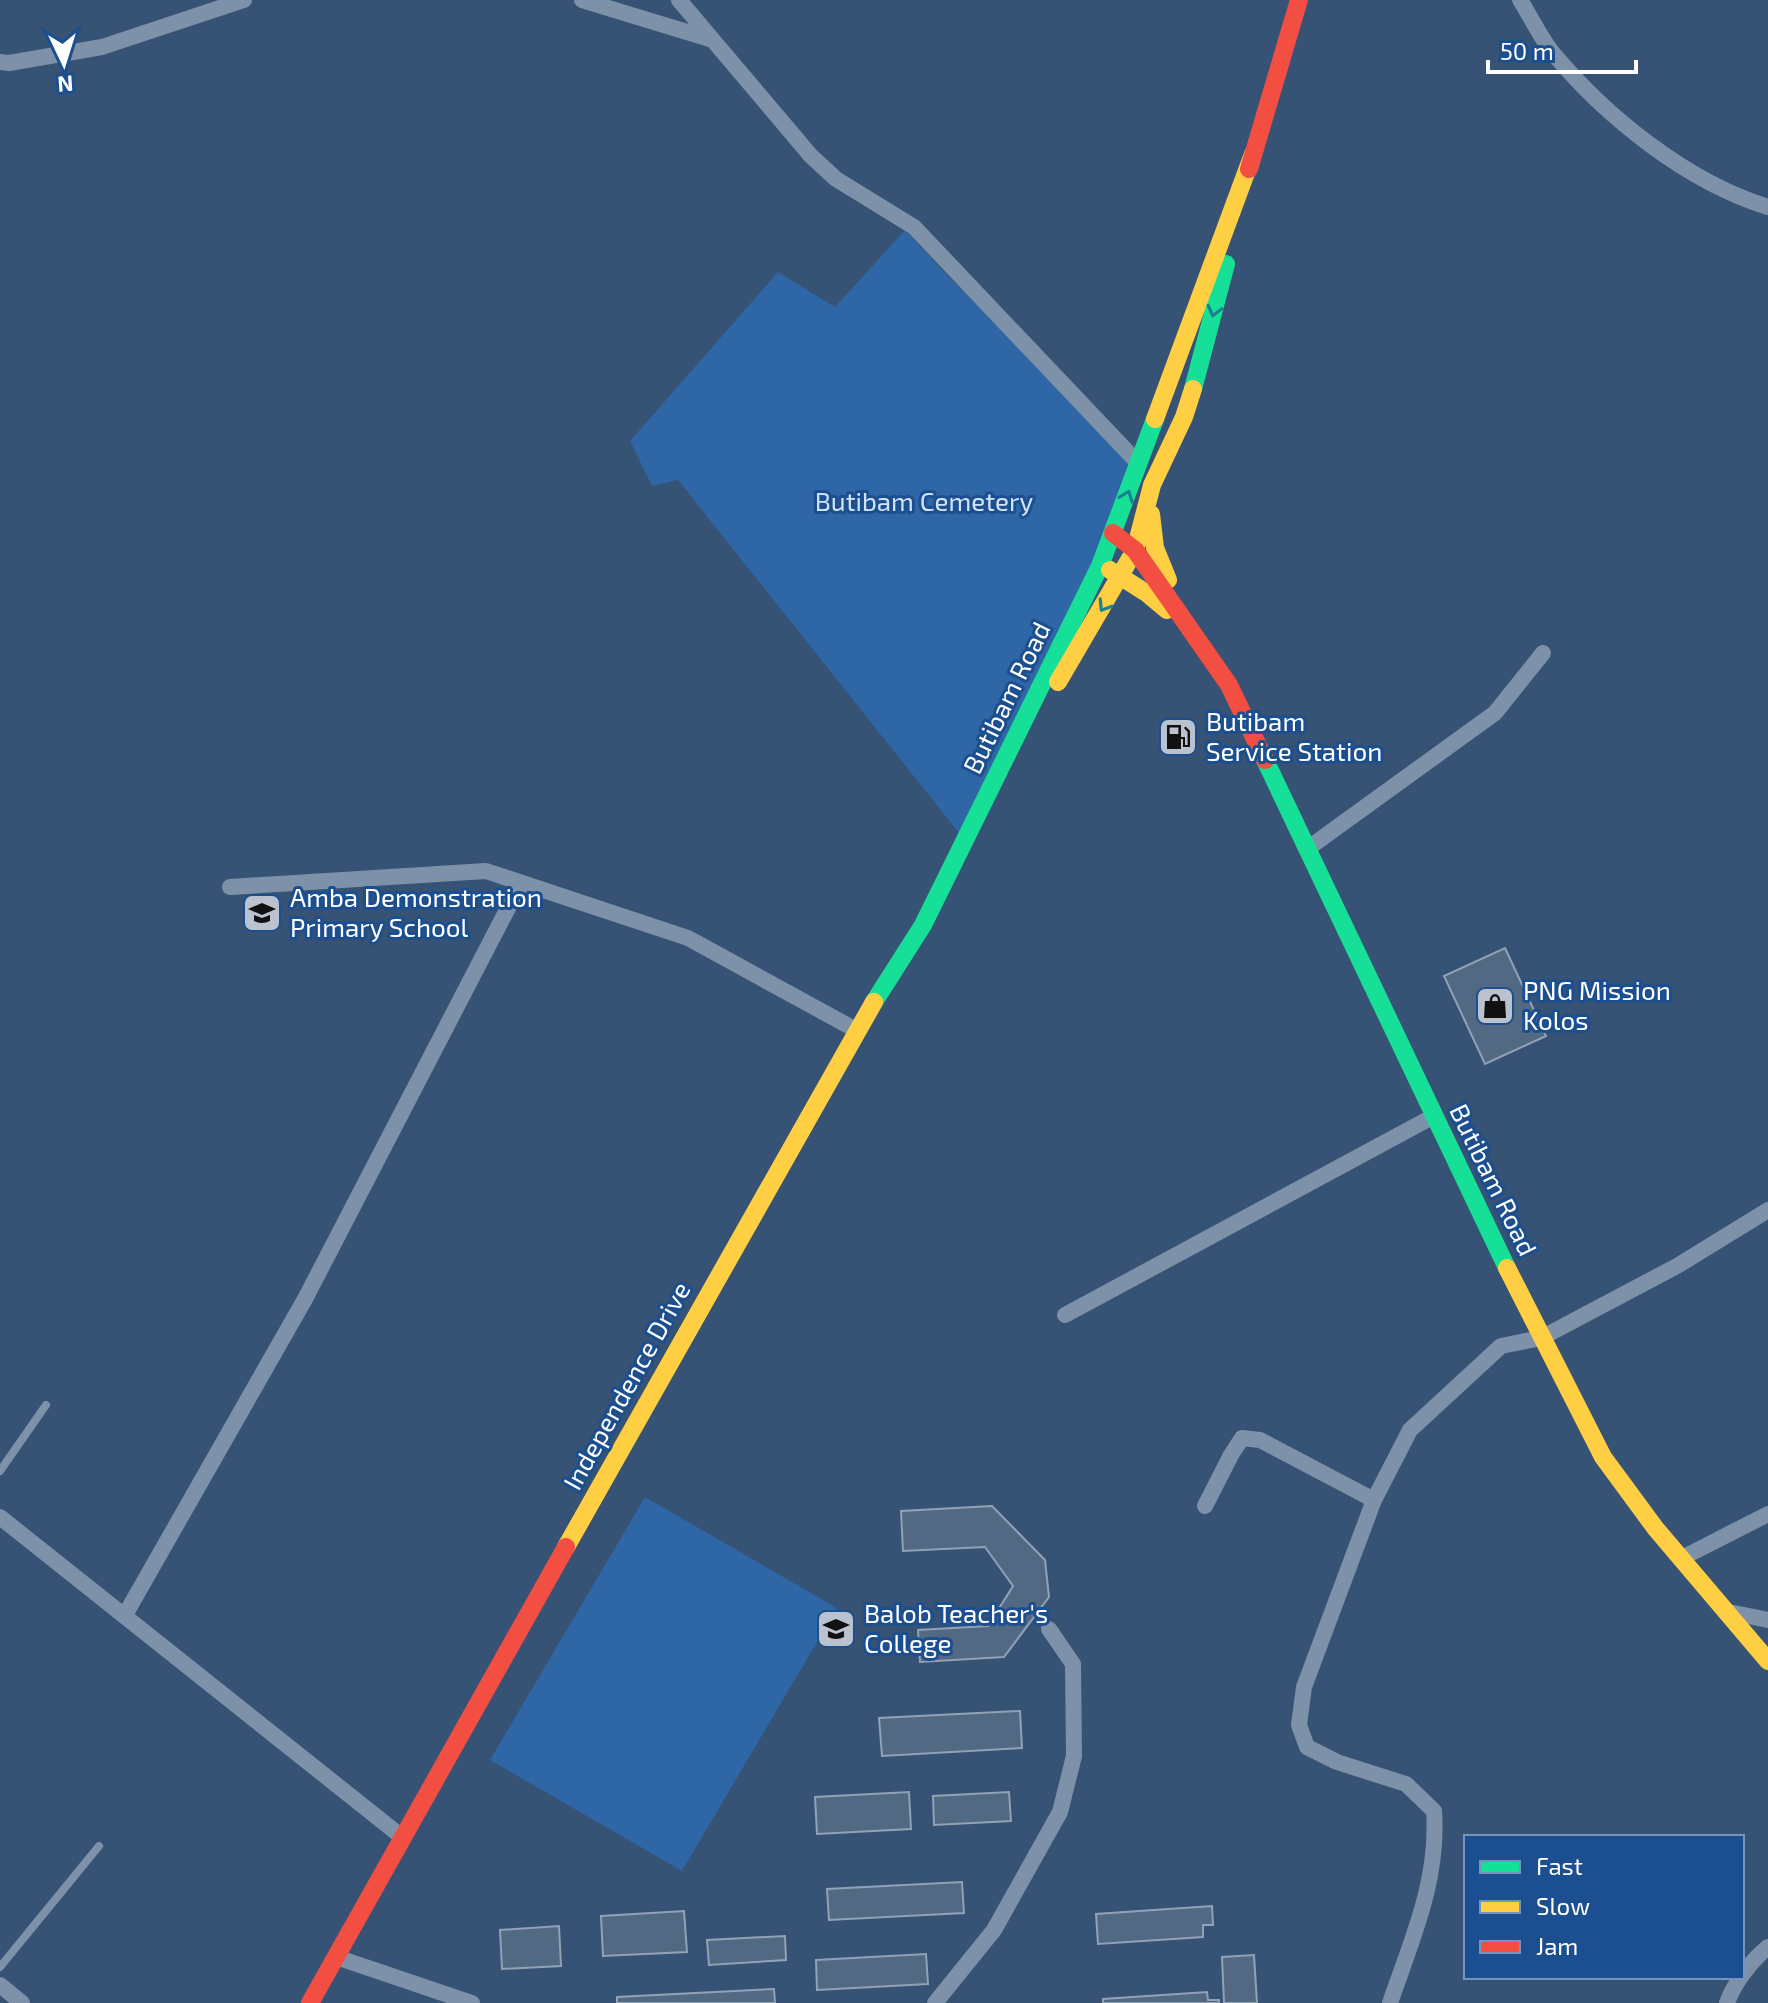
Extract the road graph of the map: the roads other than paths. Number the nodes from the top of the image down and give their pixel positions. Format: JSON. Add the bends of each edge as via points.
{"nodes":[{"id":1,"x":244,"y":0,"type":"edge"},
{"id":2,"x":582,"y":0,"type":"edge"},
{"id":3,"x":679,"y":0,"type":"edge"},
{"id":4,"x":1299,"y":0,"type":"edge"},
{"id":5,"x":1520,"y":0,"type":"edge"},
{"id":6,"x":712,"y":40,"type":"junction"},
{"id":7,"x":0,"y":62,"type":"edge"},
{"id":8,"x":1253,"y":154,"type":"junction"},
{"id":9,"x":1768,"y":207,"type":"edge"},
{"id":10,"x":1139,"y":464,"type":"junction"},
{"id":11,"x":1152,"y":485,"type":"junction"},
{"id":12,"x":1113,"y":533,"type":"junction"},
{"id":13,"x":1135,"y":550,"type":"junction"},
{"id":14,"x":1100,"y":566,"type":"junction"},
{"id":15,"x":1122,"y":576,"type":"junction"},
{"id":16,"x":1543,"y":653,"type":"dead end"},
{"id":17,"x":1229,"y":685,"type":"junction"},
{"id":18,"x":988,"y":795,"type":"junction"},
{"id":19,"x":1307,"y":849,"type":"junction"},
{"id":20,"x":521,"y":883,"type":"junction"},
{"id":21,"x":230,"y":887,"type":"dead end"},
{"id":22,"x":856,"y":1030,"type":"junction"},
{"id":23,"x":1434,"y":1116,"type":"junction"},
{"id":24,"x":1768,"y":1210,"type":"edge"},
{"id":25,"x":1065,"y":1315,"type":"dead end"},
{"id":26,"x":1541,"y":1338,"type":"junction"},
{"id":27,"x":46,"y":1405,"type":"dead end"},
{"id":28,"x":0,"y":1471,"type":"edge"},
{"id":29,"x":1374,"y":1500,"type":"junction"},
{"id":30,"x":1205,"y":1506,"type":"dead end"},
{"id":31,"x":1768,"y":1514,"type":"edge"},
{"id":32,"x":0,"y":1517,"type":"edge"},
{"id":33,"x":1682,"y":1558,"type":"junction"},
{"id":34,"x":1729,"y":1612,"type":"junction"},
{"id":35,"x":125,"y":1615,"type":"junction"},
{"id":36,"x":1768,"y":1620,"type":"edge"},
{"id":37,"x":1049,"y":1629,"type":"dead end"},
{"id":38,"x":1768,"y":1661,"type":"edge"},
{"id":39,"x":402,"y":1837,"type":"junction"},
{"id":40,"x":99,"y":1846,"type":"dead end"},
{"id":41,"x":1768,"y":1947,"type":"edge"},
{"id":42,"x":336,"y":1957,"type":"junction"},
{"id":43,"x":0,"y":1967,"type":"edge"},
{"id":44,"x":1744,"y":1975,"type":"edge"},
{"id":45,"x":1741,"y":1979,"type":"edge"},
{"id":46,"x":0,"y":1985,"type":"edge"},
{"id":47,"x":22,"y":2003,"type":"edge"},
{"id":48,"x":310,"y":2003,"type":"edge"},
{"id":49,"x":472,"y":2003,"type":"edge"},
{"id":50,"x":935,"y":2003,"type":"edge"},
{"id":51,"x":1390,"y":2003,"type":"edge"},
{"id":52,"x":1727,"y":2003,"type":"edge"}],
"edges":[{"from":1,"to":7,"type":"street","via":[[102,47]]},
{"from":2,"to":6,"type":"street"},
{"from":3,"to":6,"type":"street"},
{"from":4,"to":8,"type":"main road","name":"Butibam Road"},
{"from":5,"to":9,"type":"street","via":[[1551,50],[1605,108],[1685,169],[1736,197]]},
{"from":6,"to":10,"type":"street","via":[[811,156],[836,179],[914,227]]},
{"from":8,"to":10,"type":"main road","name":"Butibam Road"},
{"from":8,"to":11,"type":"main road","name":"Butibam Road","one_way":true,"via":[[1202,359],[1184,417]]},
{"from":12,"to":10,"type":"main road","name":"Butibam Road","one_way":true},
{"from":11,"to":13,"type":"main road","name":"Butibam Road"},
{"from":11,"to":17,"type":"main road","via":[[1151,536],[1159,564]]},
{"from":12,"to":13,"type":"main road","name":"Butibam Road"},
{"from":12,"to":14,"type":"main road","name":"Butibam Road"},
{"from":13,"to":15,"type":"main road","name":"Butibam Road"},
{"from":13,"to":17,"type":"main road","name":"Butibam Road"},
{"from":14,"to":15,"type":"main road","name":"Butibam Road"},
{"from":14,"to":18,"type":"main road","name":"Butibam Road"},
{"from":15,"to":17,"type":"main road","name":"Butibam Road","via":[[1178,622]]},
{"from":15,"to":18,"type":"main road","name":"Butibam Road","one_way":true},
{"from":16,"to":19,"type":"street","via":[[1495,713]]},
{"from":17,"to":19,"type":"main road","name":"Butibam Road"},
{"from":18,"to":22,"type":"main road","name":"Independence Drive","via":[[923,925]]},
{"from":19,"to":23,"type":"main road","name":"Butibam Road"},
{"from":20,"to":21,"type":"street","via":[[486,871]]},
{"from":20,"to":22,"type":"street","via":[[688,938]]},
{"from":20,"to":35,"type":"street","via":[[305,1299]]},
{"from":22,"to":39,"type":"main road","name":"Independence Drive"},
{"from":23,"to":25,"type":"street"},
{"from":23,"to":26,"type":"main road","name":"Butibam Road"},
{"from":24,"to":26,"type":"street","via":[[1677,1266]]},
{"from":26,"to":29,"type":"street","via":[[1501,1346],[1410,1430]]},
{"from":26,"to":33,"type":"main road","name":"Butibam Road","via":[[1603,1457]]},
{"from":27,"to":28,"type":"lane"},
{"from":29,"to":30,"type":"street","via":[[1260,1440],[1242,1438]]},
{"from":29,"to":51,"type":"street","via":[[1304,1687],[1299,1725],[1307,1747],[1406,1784],[1434,1811],[1429,1890]]},
{"from":31,"to":33,"type":"street"},
{"from":32,"to":35,"type":"street"},
{"from":33,"to":34,"type":"main road","name":"Butibam Road"},
{"from":34,"to":36,"type":"street"},
{"from":34,"to":38,"type":"main road","name":"Butibam Road"},
{"from":35,"to":39,"type":"street"},
{"from":37,"to":50,"type":"street","via":[[1073,1664],[1074,1756],[1060,1812],[994,1930]]},
{"from":39,"to":42,"type":"main road","name":"Independence Drive"},
{"from":40,"to":43,"type":"lane"},
{"from":41,"to":44,"type":"street"},
{"from":42,"to":48,"type":"main road","name":"Independence Drive"},
{"from":42,"to":49,"type":"street"},
{"from":45,"to":52,"type":"street"},
{"from":46,"to":47,"type":"street"}]}
